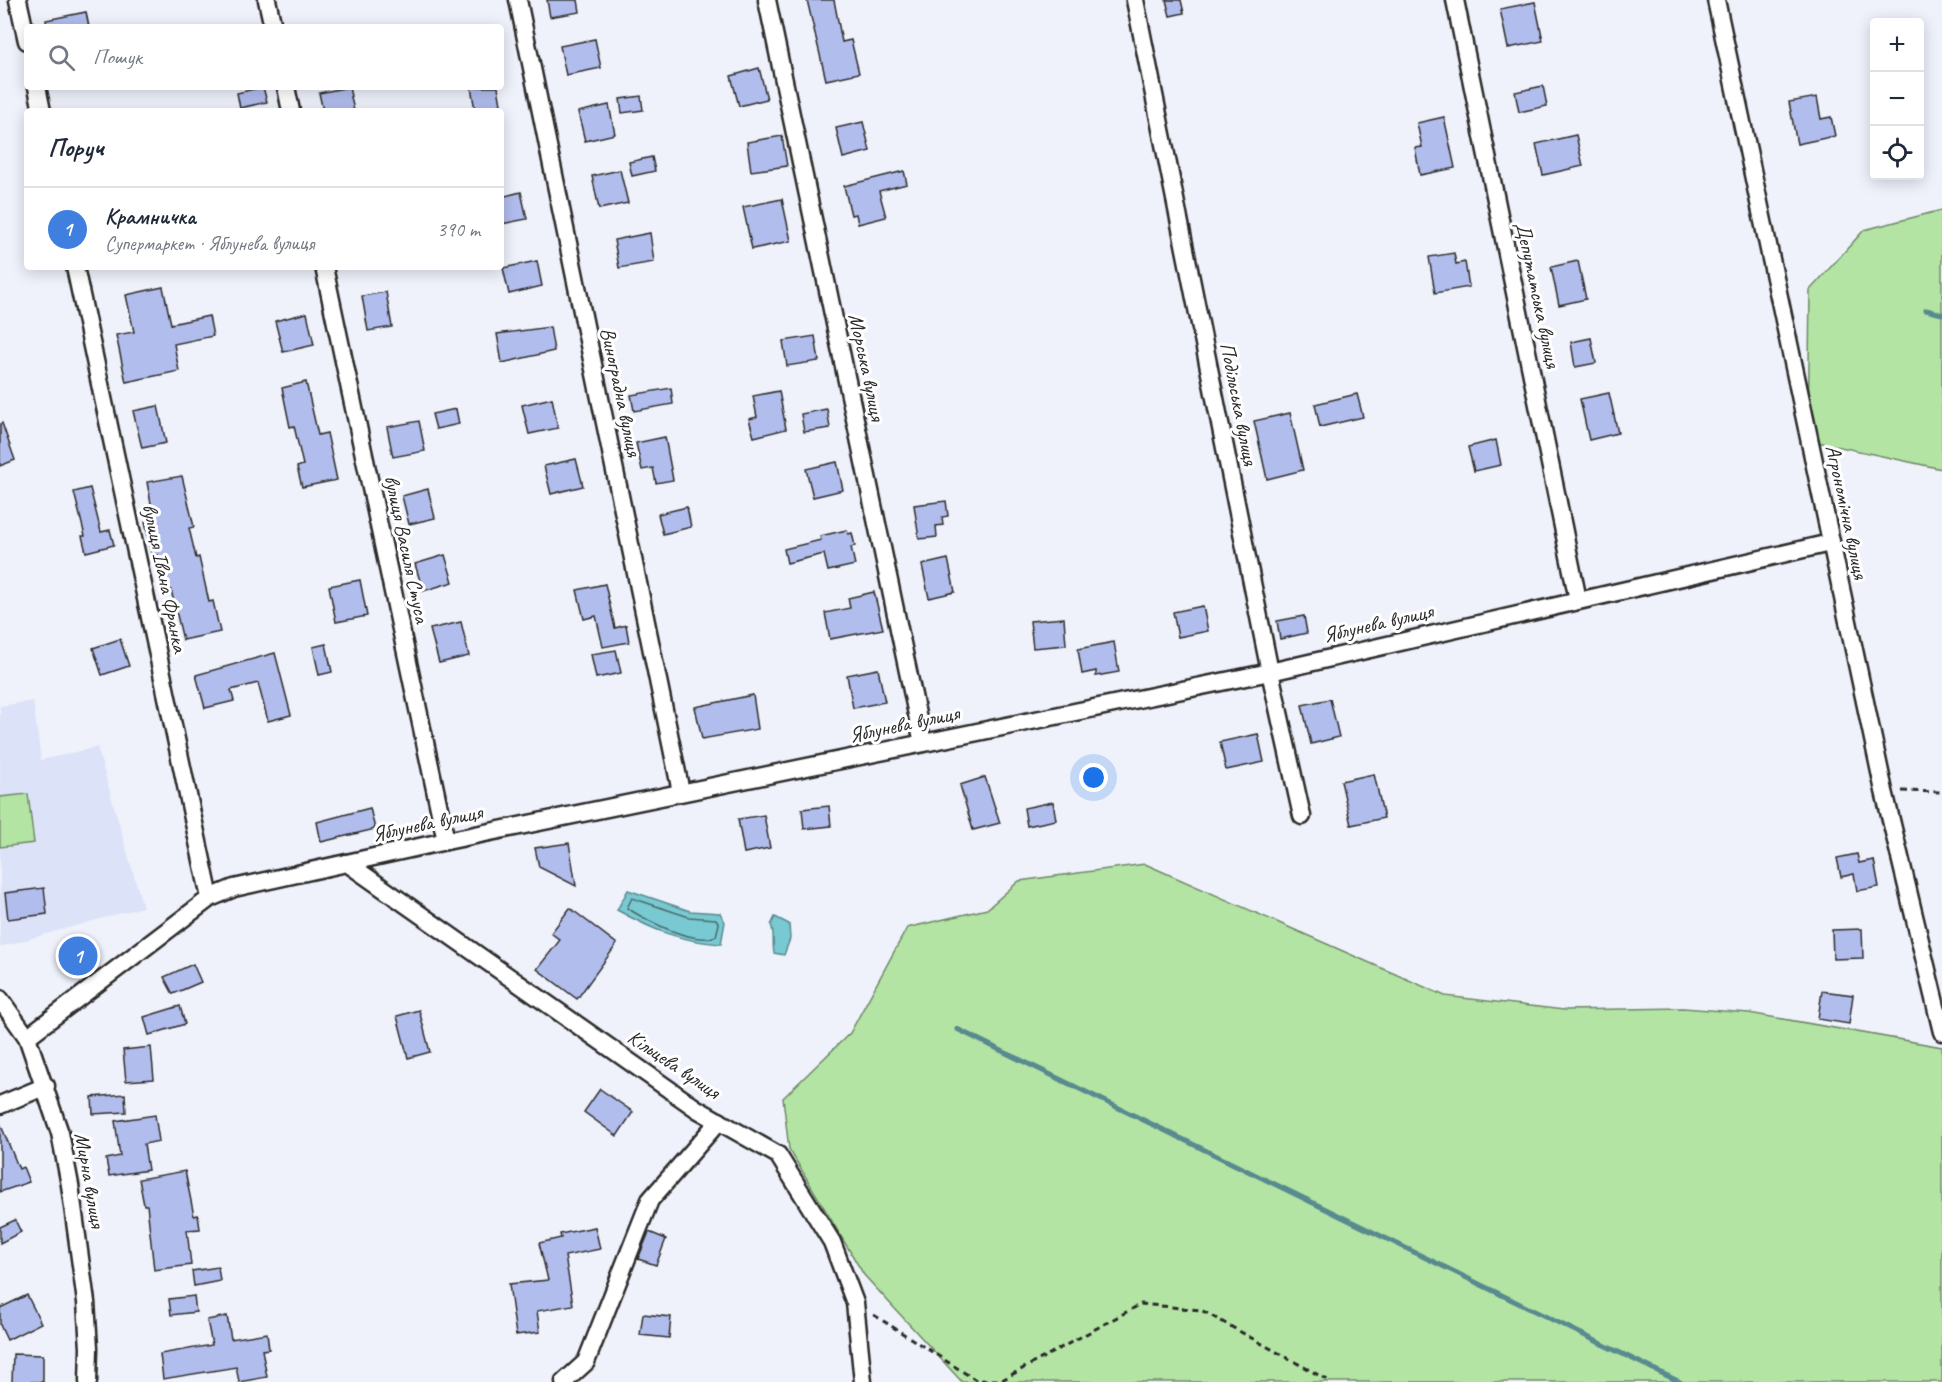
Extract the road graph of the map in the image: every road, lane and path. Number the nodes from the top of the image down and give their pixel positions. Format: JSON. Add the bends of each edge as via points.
{"nodes":[{"id":1,"x":18,"y":0,"type":"edge"},
{"id":2,"x":267,"y":0,"type":"edge"},
{"id":3,"x":518,"y":0,"type":"edge"},
{"id":4,"x":767,"y":0,"type":"edge"},
{"id":5,"x":1135,"y":0,"type":"edge"},
{"id":6,"x":1455,"y":0,"type":"edge"},
{"id":7,"x":1716,"y":0,"type":"edge"},
{"id":8,"x":272,"y":24,"type":"edge"},
{"id":9,"x":24,"y":27,"type":"edge"},
{"id":10,"x":38,"y":90,"type":"edge"},
{"id":11,"x":287,"y":90,"type":"edge"},
{"id":12,"x":41,"y":108,"type":"edge"},
{"id":13,"x":290,"y":108,"type":"edge"},
{"id":14,"x":76,"y":270,"type":"edge"},
{"id":15,"x":325,"y":270,"type":"edge"},
{"id":16,"x":1830,"y":543,"type":"junction"},
{"id":17,"x":1578,"y":600,"type":"junction"},
{"id":18,"x":1270,"y":672,"type":"junction"},
{"id":19,"x":923,"y":743,"type":"junction"},
{"id":20,"x":1884,"y":791,"type":"junction"},
{"id":21,"x":681,"y":792,"type":"junction"},
{"id":22,"x":1942,"y":792,"type":"edge"},
{"id":23,"x":1302,"y":816,"type":"dead end"},
{"id":24,"x":446,"y":841,"type":"junction"},
{"id":25,"x":347,"y":863,"type":"junction"},
{"id":26,"x":210,"y":898,"type":"junction"},
{"id":27,"x":0,"y":999,"type":"edge"},
{"id":28,"x":1942,"y":1032,"type":"edge"},
{"id":29,"x":27,"y":1037,"type":"junction"},
{"id":30,"x":46,"y":1086,"type":"junction"},
{"id":31,"x":0,"y":1105,"type":"edge"},
{"id":32,"x":719,"y":1121,"type":"junction"},
{"id":33,"x":855,"y":1303,"type":"junction"},
{"id":34,"x":88,"y":1382,"type":"edge"},
{"id":35,"x":564,"y":1382,"type":"edge"},
{"id":36,"x":863,"y":1382,"type":"edge"},
{"id":37,"x":1331,"y":1382,"type":"edge"}],
"edges":[{"from":1,"to":9,"type":"street"},
{"from":2,"to":8,"type":"street"},
{"from":3,"to":21,"type":"street","name":"Виноградна вулиця"},
{"from":4,"to":19,"type":"street","name":"Морська вулиця"},
{"from":5,"to":18,"type":"street","name":"Подільська вулиця"},
{"from":6,"to":17,"type":"street","name":"Депутатська вулиця"},
{"from":7,"to":16,"type":"street","name":"Агрономічна вулиця"},
{"from":10,"to":12,"type":"street"},
{"from":11,"to":13,"type":"street"},
{"from":14,"to":26,"type":"street","name":"вулиця Івана Франка"},
{"from":15,"to":24,"type":"street","name":"вулиця Василя Стуса"},
{"from":16,"to":17,"type":"street","name":"Яблунева вулиця"},
{"from":16,"to":20,"type":"street","name":"Агрономічна вулиця"},
{"from":17,"to":18,"type":"street","name":"Яблунева вулиця"},
{"from":18,"to":19,"type":"street","name":"Яблунева вулиця"},
{"from":18,"to":23,"type":"street","name":"Подільська вулиця"},
{"from":19,"to":21,"type":"street","name":"Яблунева вулиця"},
{"from":20,"to":22,"type":"path"},
{"from":20,"to":28,"type":"street","name":"Агрономічна вулиця"},
{"from":21,"to":24,"type":"street","name":"Яблунева вулиця"},
{"from":24,"to":25,"type":"street","name":"Яблунева вулиця"},
{"from":25,"to":26,"type":"street","name":"Яблунева вулиця","via":[[234,888]]},
{"from":25,"to":32,"type":"street","name":"Кільцева вулиця"},
{"from":26,"to":29,"type":"street","name":"Яблунева вулиця"},
{"from":27,"to":29,"type":"street","name":"Мирна вулиця"},
{"from":29,"to":30,"type":"street","name":"Мирна вулиця"},
{"from":30,"to":31,"type":"street"},
{"from":30,"to":34,"type":"street","name":"Мирна вулиця","via":[[70,1185],[87,1314]]},
{"from":32,"to":33,"type":"street","name":"Кільцева вулиця","via":[[778,1155],[832,1242]]},
{"from":32,"to":35,"type":"street","via":[[650,1200],[586,1362]]},
{"from":33,"to":36,"type":"street","name":"Кільцева вулиця"},
{"from":33,"to":37,"type":"path","via":[[976,1380],[1002,1380],[1141,1304],[1201,1310]]}]}
